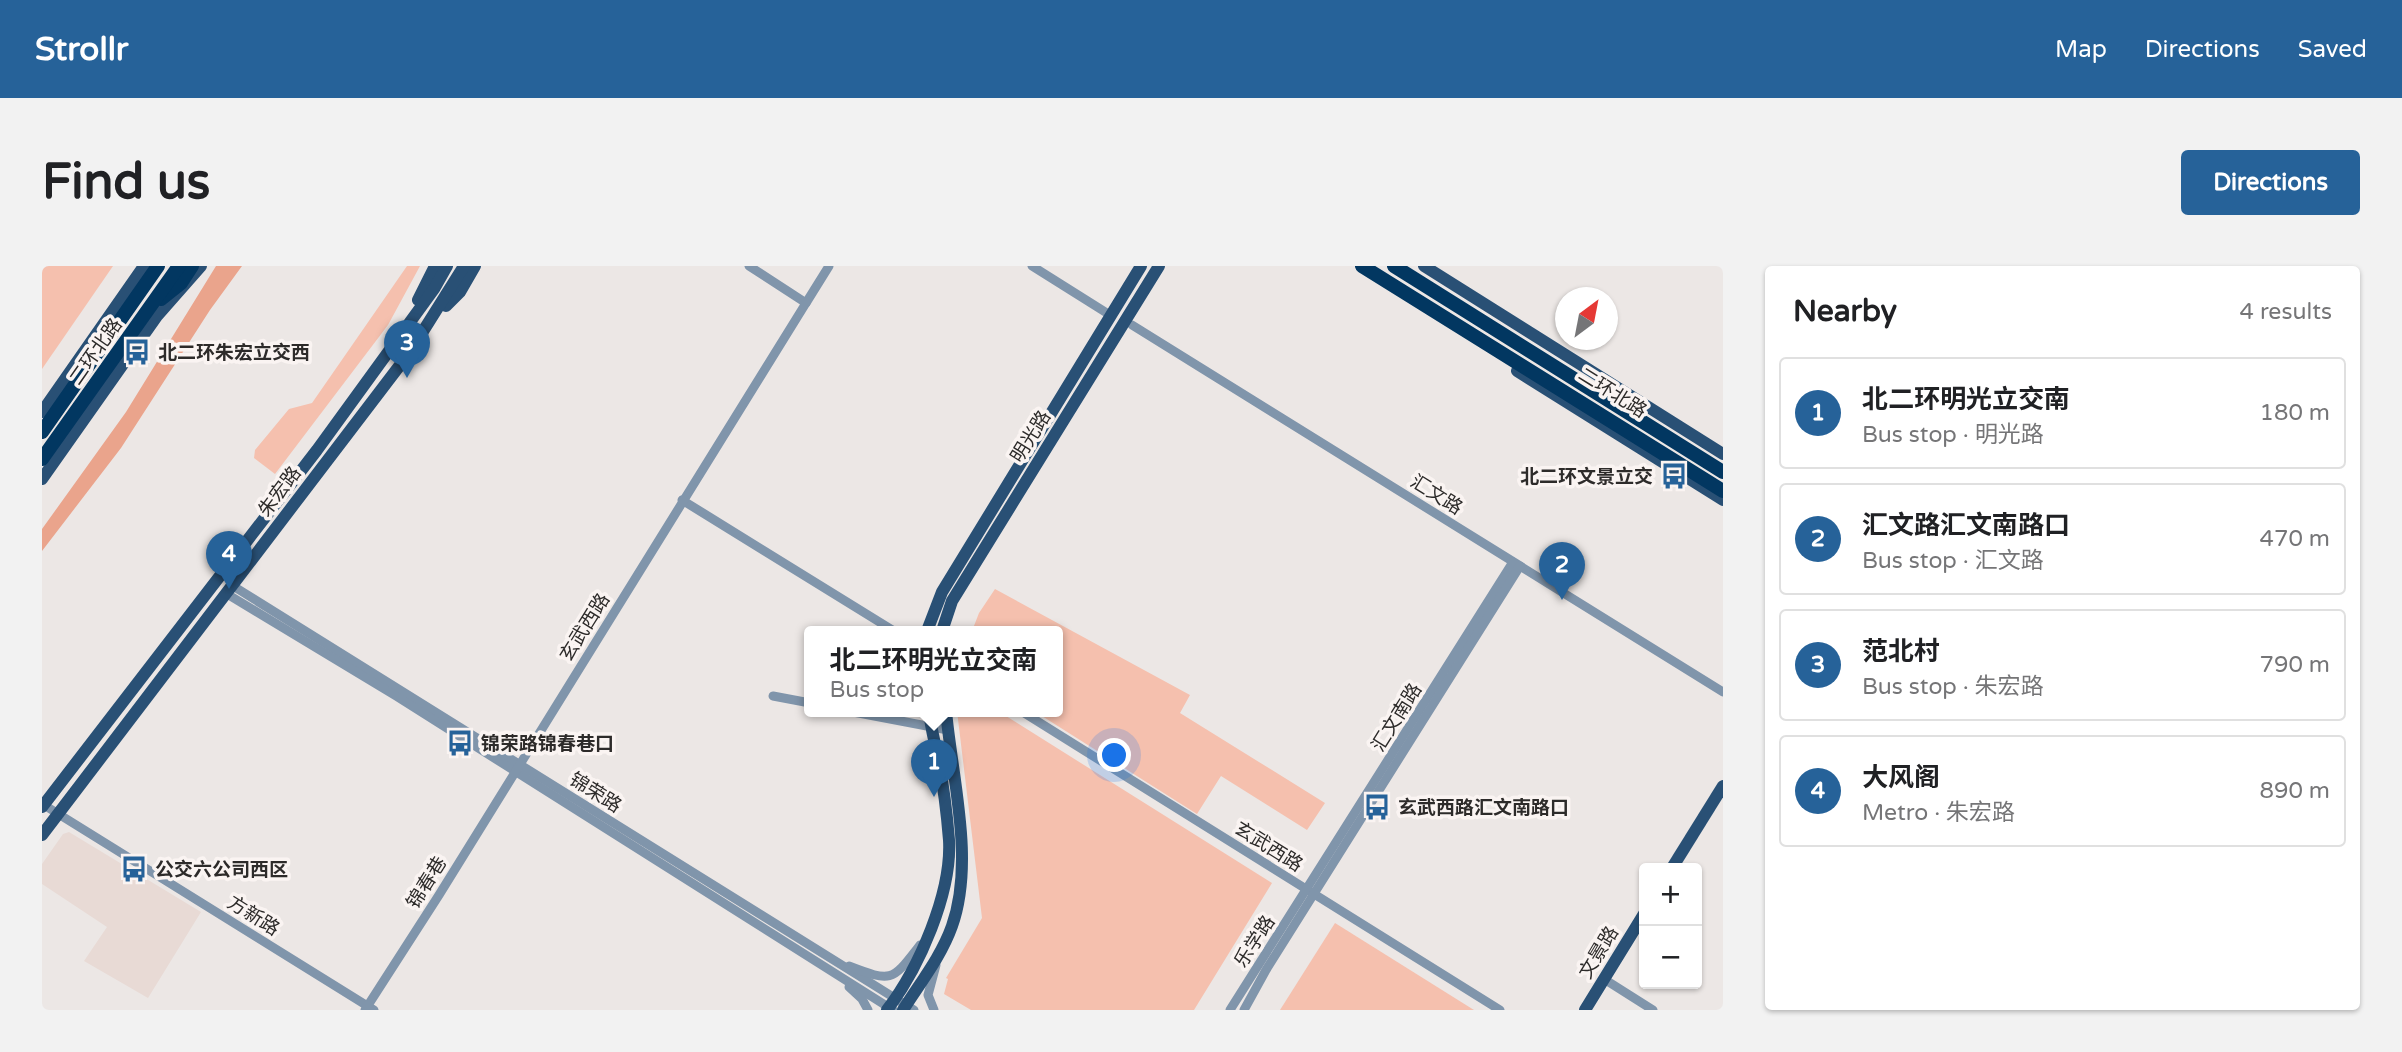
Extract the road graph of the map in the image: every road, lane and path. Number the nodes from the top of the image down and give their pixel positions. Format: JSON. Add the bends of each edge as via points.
{"nodes":[{"id":1,"x":144,"y":266,"type":"edge"},
{"id":2,"x":158,"y":266,"type":"edge"},
{"id":3,"x":179,"y":266,"type":"edge"},
{"id":4,"x":192,"y":266,"type":"edge"},
{"id":5,"x":201,"y":266,"type":"edge"},
{"id":6,"x":436,"y":266,"type":"edge"},
{"id":7,"x":447,"y":266,"type":"edge"},
{"id":8,"x":464,"y":266,"type":"edge"},
{"id":9,"x":475,"y":266,"type":"edge"},
{"id":10,"x":749,"y":266,"type":"edge"},
{"id":11,"x":829,"y":266,"type":"edge"},
{"id":12,"x":1032,"y":266,"type":"edge"},
{"id":13,"x":1141,"y":266,"type":"edge"},
{"id":14,"x":1149,"y":266,"type":"edge"},
{"id":15,"x":1159,"y":266,"type":"edge"},
{"id":16,"x":1168,"y":266,"type":"edge"},
{"id":17,"x":1350,"y":266,"type":"edge"},
{"id":18,"x":1362,"y":266,"type":"edge"},
{"id":19,"x":1376,"y":266,"type":"edge"},
{"id":20,"x":1394,"y":266,"type":"edge"},
{"id":21,"x":1407,"y":266,"type":"edge"},
{"id":22,"x":1424,"y":266,"type":"edge"},
{"id":23,"x":181,"y":283,"type":"junction"},
{"id":24,"x":1395,"y":286,"type":"junction"},
{"id":25,"x":1430,"y":294,"type":"junction"},
{"id":26,"x":1461,"y":300,"type":"junction"},
{"id":27,"x":806,"y":303,"type":"junction"},
{"id":28,"x":154,"y":310,"type":"junction"},
{"id":29,"x":1480,"y":312,"type":"junction"},
{"id":30,"x":1110,"y":315,"type":"junction"},
{"id":31,"x":433,"y":318,"type":"junction"},
{"id":32,"x":408,"y":323,"type":"junction"},
{"id":33,"x":1132,"y":325,"type":"junction"},
{"id":34,"x":1500,"y":333,"type":"junction"},
{"id":35,"x":1535,"y":366,"type":"junction"},
{"id":36,"x":1567,"y":394,"type":"junction"},
{"id":37,"x":42,"y":412,"type":"edge"},
{"id":38,"x":42,"y":432,"type":"edge"},
{"id":39,"x":1723,"y":454,"type":"edge"},
{"id":40,"x":42,"y":459,"type":"edge"},
{"id":41,"x":1723,"y":463,"type":"edge"},
{"id":42,"x":1723,"y":472,"type":"edge"},
{"id":43,"x":1018,"y":478,"type":"junction"},
{"id":44,"x":42,"y":479,"type":"edge"},
{"id":45,"x":1722,"y":495,"type":"edge"},
{"id":46,"x":682,"y":500,"type":"junction"},
{"id":47,"x":993,"y":537,"type":"junction"},
{"id":48,"x":1516,"y":564,"type":"junction"},
{"id":49,"x":230,"y":590,"type":"junction"},
{"id":50,"x":886,"y":626,"type":"edge"},
{"id":51,"x":929,"y":626,"type":"edge"},
{"id":52,"x":944,"y":626,"type":"edge"},
{"id":53,"x":1723,"y":692,"type":"edge"},
{"id":54,"x":773,"y":696,"type":"dead end"},
{"id":55,"x":804,"y":702,"type":"edge"},
{"id":56,"x":879,"y":717,"type":"edge"},
{"id":57,"x":930,"y":717,"type":"edge"},
{"id":58,"x":947,"y":717,"type":"edge"},
{"id":59,"x":1031,"y":717,"type":"edge"},
{"id":60,"x":931,"y":727,"type":"junction"},
{"id":61,"x":948,"y":730,"type":"junction"},
{"id":62,"x":517,"y":768,"type":"junction"},
{"id":63,"x":1723,"y":786,"type":"edge"},
{"id":64,"x":1723,"y":801,"type":"edge"},
{"id":65,"x":43,"y":806,"type":"edge"},
{"id":66,"x":57,"y":815,"type":"junction"},
{"id":67,"x":42,"y":835,"type":"edge"},
{"id":68,"x":1675,"y":863,"type":"edge"},
{"id":69,"x":1684,"y":863,"type":"edge"},
{"id":70,"x":1310,"y":892,"type":"junction"},
{"id":71,"x":1639,"y":923,"type":"edge"},
{"id":72,"x":1639,"y":933,"type":"edge"},
{"id":73,"x":928,"y":935,"type":"junction"},
{"id":74,"x":940,"y":953,"type":"junction"},
{"id":75,"x":825,"y":961,"type":"junction"},
{"id":76,"x":1606,"y":980,"type":"junction"},
{"id":77,"x":898,"y":1007,"type":"edge"},
{"id":78,"x":369,"y":1009,"type":"edge"},
{"id":79,"x":868,"y":1010,"type":"edge"},
{"id":80,"x":934,"y":1010,"type":"edge"},
{"id":81,"x":1230,"y":1010,"type":"edge"},
{"id":82,"x":1244,"y":1010,"type":"edge"},
{"id":83,"x":1500,"y":1010,"type":"edge"},
{"id":84,"x":1585,"y":1010,"type":"edge"},
{"id":85,"x":1593,"y":1010,"type":"edge"},
{"id":86,"x":1653,"y":1010,"type":"edge"}],
"edges":[{"from":1,"to":37,"type":"main road"},
{"from":2,"to":38,"type":"highway","name":"二环北路"},
{"from":3,"to":28,"type":"highway","name":"二环北路"},
{"from":4,"to":23,"type":"highway"},
{"from":5,"to":23,"type":"main road"},
{"from":5,"to":28,"type":"main road"},
{"from":6,"to":32,"type":"main road","name":"朱宏路"},
{"from":7,"to":32,"type":"main road","name":"朱宏路"},
{"from":8,"to":31,"type":"main road","name":"朱宏路"},
{"from":9,"to":31,"type":"main road","via":[[460,292]]},
{"from":10,"to":27,"type":"street"},
{"from":11,"to":27,"type":"street","name":"玄武西路"},
{"from":12,"to":30,"type":"street"},
{"from":13,"to":30,"type":"main road"},
{"from":14,"to":43,"type":"main road","name":"明光路"},
{"from":15,"to":43,"type":"main road","name":"明光路"},
{"from":16,"to":33,"type":"main road"},
{"from":17,"to":45,"type":"main road"},
{"from":18,"to":24,"type":"highway"},
{"from":19,"to":25,"type":"highway","name":"二环北路"},
{"from":20,"to":25,"type":"highway","name":"二环北路"},
{"from":21,"to":26,"type":"highway"},
{"from":22,"to":39,"type":"main road"},
{"from":23,"to":28,"type":"highway"},
{"from":24,"to":25,"type":"highway"},
{"from":24,"to":36,"type":"highway"},
{"from":25,"to":26,"type":"highway"},
{"from":25,"to":34,"type":"highway","name":"二环北路"},
{"from":25,"to":35,"type":"highway","name":"二环北路"},
{"from":26,"to":29,"type":"highway"},
{"from":27,"to":46,"type":"street","name":"玄武西路"},
{"from":28,"to":40,"type":"highway","name":"二环北路"},
{"from":28,"to":44,"type":"main road"},
{"from":29,"to":34,"type":"highway"},
{"from":29,"to":41,"type":"highway"},
{"from":30,"to":43,"type":"main road"},
{"from":31,"to":49,"type":"main road","name":"朱宏路"},
{"from":32,"to":65,"type":"main road","name":"朱宏路","via":[[317,450]]},
{"from":33,"to":47,"type":"main road","via":[[1023,500]]},
{"from":33,"to":48,"type":"street","name":"汇文路"},
{"from":34,"to":42,"type":"highway","name":"二环北路"},
{"from":35,"to":36,"type":"highway"},
{"from":35,"to":45,"type":"highway","name":"二环北路"},
{"from":36,"to":45,"type":"highway","via":[[1698,475]]},
{"from":43,"to":47,"type":"main road","name":"明光路"},
{"from":43,"to":51,"type":"main road","name":"明光路","via":[[942,592]]},
{"from":46,"to":50,"type":"street"},
{"from":46,"to":62,"type":"street","name":"玄武西路"},
{"from":47,"to":52,"type":"main road","name":"明光路","via":[[952,601]]},
{"from":48,"to":53,"type":"street","name":"汇文路"},
{"from":48,"to":70,"type":"street","name":"汇文南路"},
{"from":49,"to":62,"type":"street","name":"锦荣路"},
{"from":49,"to":66,"type":"main road","name":"朱宏路"},
{"from":54,"to":55,"type":"street"},
{"from":56,"to":60,"type":"street"},
{"from":57,"to":60,"type":"main road"},
{"from":58,"to":61,"type":"main road"},
{"from":59,"to":70,"type":"street","name":"玄武西路"},
{"from":60,"to":61,"type":"street"},
{"from":60,"to":73,"type":"main road","via":[[949,854]]},
{"from":61,"to":74,"type":"main road","via":[[961,867],[956,910]]},
{"from":62,"to":75,"type":"street","name":"锦荣路"},
{"from":62,"to":78,"type":"street","name":"锦春巷"},
{"from":63,"to":68,"type":"main road"},
{"from":64,"to":69,"type":"main road"},
{"from":65,"to":66,"type":"street","name":"方新路"},
{"from":66,"to":67,"type":"main road","name":"朱宏路"},
{"from":66,"to":78,"type":"street","name":"方新路"},
{"from":70,"to":81,"type":"street","name":"乐学路"},
{"from":70,"to":82,"type":"street","name":"乐学路"},
{"from":70,"to":83,"type":"street","name":"玄武西路"},
{"from":71,"to":76,"type":"main road","name":"文景路"},
{"from":72,"to":76,"type":"main road","name":"文景路"},
{"from":73,"to":75,"type":"street","via":[[899,971],[887,977]]},
{"from":73,"to":77,"type":"main road"},
{"from":74,"to":77,"type":"main road"},
{"from":74,"to":80,"type":"street","via":[[928,995]]},
{"from":75,"to":77,"type":"street","name":"锦荣路"},
{"from":75,"to":79,"type":"street"},
{"from":76,"to":84,"type":"main road","name":"文景路"},
{"from":76,"to":85,"type":"main road","name":"文景路"},
{"from":76,"to":86,"type":"street"}]}
